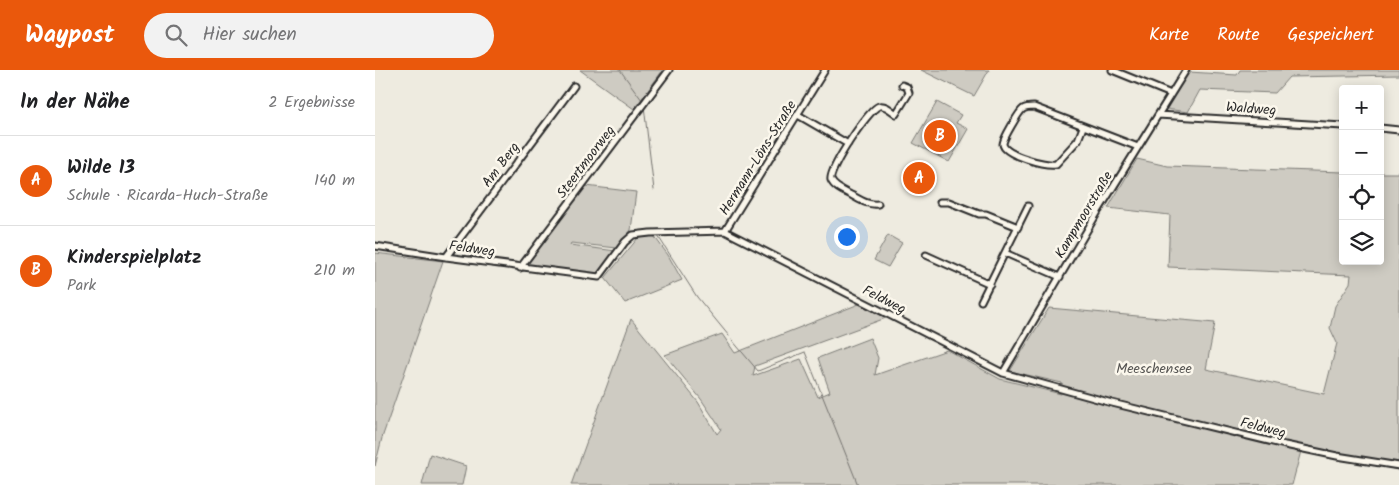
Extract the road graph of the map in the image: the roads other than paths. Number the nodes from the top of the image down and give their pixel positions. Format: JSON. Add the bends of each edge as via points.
{"nodes":[{"id":1,"x":669,"y":70,"type":"edge"},
{"id":2,"x":825,"y":70,"type":"edge"},
{"id":3,"x":1112,"y":70,"type":"edge"},
{"id":4,"x":1186,"y":70,"type":"edge"},
{"id":5,"x":902,"y":85,"type":"dead end"},
{"id":6,"x":574,"y":86,"type":"dead end"},
{"id":7,"x":1171,"y":94,"type":"junction"},
{"id":8,"x":1158,"y":114,"type":"junction"},
{"id":9,"x":798,"y":115,"type":"junction"},
{"id":10,"x":1339,"y":126,"type":"edge"},
{"id":11,"x":1083,"y":127,"type":"junction"},
{"id":12,"x":1384,"y":128,"type":"edge"},
{"id":13,"x":1399,"y":130,"type":"edge"},
{"id":14,"x":848,"y":144,"type":"junction"},
{"id":15,"x":1138,"y":148,"type":"junction"},
{"id":16,"x":940,"y":202,"type":"dead end"},
{"id":17,"x":878,"y":204,"type":"dead end"},
{"id":18,"x":1028,"y":206,"type":"dead end"},
{"id":19,"x":1018,"y":227,"type":"junction"},
{"id":20,"x":725,"y":231,"type":"junction"},
{"id":21,"x":375,"y":246,"type":"edge"},
{"id":22,"x":1005,"y":253,"type":"junction"},
{"id":23,"x":926,"y":255,"type":"dead end"},
{"id":24,"x":446,"y":257,"type":"junction"},
{"id":25,"x":520,"y":268,"type":"junction"},
{"id":26,"x":1060,"y":277,"type":"junction"},
{"id":27,"x":990,"y":284,"type":"junction"},
{"id":28,"x":981,"y":301,"type":"dead end"},
{"id":29,"x":1003,"y":373,"type":"junction"},
{"id":30,"x":1399,"y":466,"type":"edge"}],
"edges":[{"from":1,"to":25,"type":"street","name":"Steertmoorweg"},
{"from":2,"to":9,"type":"street","name":"Hermann-Löns-Straße"},
{"from":3,"to":7,"type":"street"},
{"from":4,"to":7,"type":"street","name":"Kampmoorstraße"},
{"from":5,"to":14,"type":"street","via":[[909,93],[896,114],[878,106]]},
{"from":6,"to":24,"type":"street","name":"Am Berg"},
{"from":7,"to":8,"type":"street","name":"Kampmoorstraße"},
{"from":8,"to":10,"type":"street","name":"Waldweg"},
{"from":8,"to":15,"type":"street","name":"Kampmoorstraße"},
{"from":9,"to":14,"type":"street"},
{"from":9,"to":20,"type":"street","name":"Hermann-Löns-Straße"},
{"from":11,"to":11,"type":"street","via":[[1028,107],[1019,114],[1003,145],[1005,150],[1045,165],[1056,164],[1078,140]]},
{"from":11,"to":15,"type":"street"},
{"from":12,"to":13,"type":"street"},
{"from":14,"to":17,"type":"street","via":[[832,170],[831,180],[837,188],[869,205]]},
{"from":15,"to":26,"type":"street","name":"Kampmoorstraße"},
{"from":16,"to":19,"type":"street","via":[[949,202]]},
{"from":18,"to":19,"type":"street"},
{"from":19,"to":22,"type":"street"},
{"from":20,"to":25,"type":"street","name":"Feldweg","via":[[633,234],[599,277]]},
{"from":20,"to":29,"type":"street","name":"Feldweg"},
{"from":21,"to":24,"type":"street","name":"Feldweg"},
{"from":22,"to":26,"type":"street"},
{"from":22,"to":27,"type":"street"},
{"from":23,"to":27,"type":"street"},
{"from":24,"to":25,"type":"street","name":"Feldweg"},
{"from":26,"to":29,"type":"street","name":"Kampmoorstraße"},
{"from":27,"to":28,"type":"street"},
{"from":29,"to":30,"type":"street","name":"Feldweg","via":[[1285,445]]}]}
